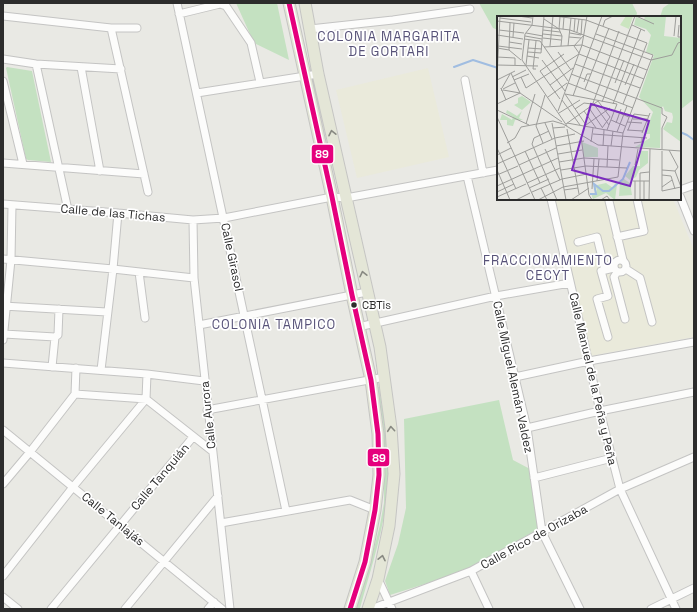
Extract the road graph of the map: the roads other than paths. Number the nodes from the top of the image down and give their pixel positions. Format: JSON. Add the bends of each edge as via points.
{"nodes":[{"id":1,"x":177,"y":3,"type":"edge"},
{"id":2,"x":289,"y":3,"type":"edge"},
{"id":3,"x":305,"y":3,"type":"edge"},
{"id":4,"x":470,"y":9,"type":"dead end"},
{"id":5,"x":180,"y":14,"type":"junction"},
{"id":6,"x":3,"y":16,"type":"edge"},
{"id":7,"x":112,"y":28,"type":"junction"},
{"id":8,"x":137,"y":28,"type":"dead end"},
{"id":9,"x":310,"y":29,"type":"junction"},
{"id":10,"x":3,"y":59,"type":"edge"},
{"id":11,"x":36,"y":64,"type":"junction"},
{"id":12,"x":81,"y":67,"type":"junction"},
{"id":13,"x":121,"y":69,"type":"junction"},
{"id":14,"x":318,"y":74,"type":"junction"},
{"id":15,"x":305,"y":77,"type":"junction"},
{"id":16,"x":465,"y":80,"type":"dead end"},
{"id":17,"x":260,"y":82,"type":"junction"},
{"id":18,"x":3,"y":83,"type":"edge"},
{"id":19,"x":197,"y":93,"type":"junction"},
{"id":20,"x":3,"y":163,"type":"edge"},
{"id":21,"x":23,"y":164,"type":"junction"},
{"id":22,"x":58,"y":168,"type":"junction"},
{"id":23,"x":497,"y":170,"type":"edge"},
{"id":24,"x":100,"y":171,"type":"junction"},
{"id":25,"x":483,"y":173,"type":"junction"},
{"id":26,"x":144,"y":174,"type":"junction"},
{"id":27,"x":466,"y":176,"type":"junction"},
{"id":28,"x":694,"y":186,"type":"edge"},
{"id":29,"x":681,"y":190,"type":"edge"},
{"id":30,"x":148,"y":192,"type":"dead end"},
{"id":31,"x":332,"y":197,"type":"junction"},
{"id":32,"x":346,"y":198,"type":"junction"},
{"id":33,"x":681,"y":198,"type":"edge"},
{"id":34,"x":551,"y":200,"type":"edge"},
{"id":35,"x":637,"y":200,"type":"edge"},
{"id":36,"x":609,"y":201,"type":"dead end"},
{"id":37,"x":3,"y":204,"type":"edge"},
{"id":38,"x":12,"y":205,"type":"junction"},
{"id":39,"x":68,"y":210,"type":"junction"},
{"id":40,"x":118,"y":213,"type":"junction"},
{"id":41,"x":224,"y":218,"type":"junction"},
{"id":42,"x":193,"y":220,"type":"junction"},
{"id":43,"x":694,"y":231,"type":"edge"},
{"id":44,"x":617,"y":237,"type":"junction"},
{"id":45,"x":578,"y":242,"type":"dead end"},
{"id":46,"x":3,"y":259,"type":"edge"},
{"id":47,"x":11,"y":260,"type":"junction"},
{"id":48,"x":623,"y":260,"type":"junction"},
{"id":49,"x":113,"y":269,"type":"junction"},
{"id":50,"x":626,"y":269,"type":"junction"},
{"id":51,"x":605,"y":270,"type":"junction"},
{"id":52,"x":615,"y":270,"type":"junction"},
{"id":53,"x":139,"y":272,"type":"junction"},
{"id":54,"x":194,"y":278,"type":"junction"},
{"id":55,"x":570,"y":283,"type":"junction"},
{"id":56,"x":367,"y":292,"type":"junction"},
{"id":57,"x":352,"y":295,"type":"junction"},
{"id":58,"x":496,"y":296,"type":"junction"},
{"id":59,"x":5,"y":306,"type":"edge"},
{"id":60,"x":59,"y":309,"type":"junction"},
{"id":61,"x":107,"y":312,"type":"junction"},
{"id":62,"x":244,"y":316,"type":"junction"},
{"id":63,"x":145,"y":318,"type":"dead end"},
{"id":64,"x":625,"y":319,"type":"dead end"},
{"id":65,"x":652,"y":322,"type":"dead end"},
{"id":66,"x":374,"y":323,"type":"junction"},
{"id":67,"x":199,"y":325,"type":"junction"},
{"id":68,"x":358,"y":326,"type":"junction"},
{"id":69,"x":3,"y":337,"type":"edge"},
{"id":70,"x":608,"y":337,"type":"dead end"},
{"id":71,"x":55,"y":338,"type":"junction"},
{"id":72,"x":694,"y":342,"type":"edge"},
{"id":73,"x":589,"y":361,"type":"junction"},
{"id":74,"x":3,"y":363,"type":"edge"},
{"id":75,"x":52,"y":367,"type":"junction"},
{"id":76,"x":76,"y":368,"type":"junction"},
{"id":77,"x":101,"y":370,"type":"junction"},
{"id":78,"x":147,"y":374,"type":"junction"},
{"id":79,"x":385,"y":377,"type":"junction"},
{"id":80,"x":515,"y":378,"type":"junction"},
{"id":81,"x":371,"y":380,"type":"junction"},
{"id":82,"x":204,"y":381,"type":"junction"},
{"id":83,"x":694,"y":392,"type":"edge"},
{"id":84,"x":75,"y":394,"type":"junction"},
{"id":85,"x":146,"y":399,"type":"junction"},
{"id":86,"x":262,"y":400,"type":"junction"},
{"id":87,"x":207,"y":410,"type":"junction"},
{"id":88,"x":600,"y":411,"type":"junction"},
{"id":89,"x":527,"y":428,"type":"junction"},
{"id":90,"x":3,"y":430,"type":"edge"},
{"id":91,"x":193,"y":437,"type":"junction"},
{"id":92,"x":212,"y":451,"type":"junction"},
{"id":93,"x":30,"y":452,"type":"junction"},
{"id":94,"x":694,"y":457,"type":"edge"},
{"id":95,"x":612,"y":458,"type":"junction"},
{"id":96,"x":534,"y":478,"type":"junction"},
{"id":97,"x":3,"y":484,"type":"edge"},
{"id":98,"x":73,"y":487,"type":"junction"},
{"id":99,"x":620,"y":489,"type":"junction"},
{"id":100,"x":218,"y":496,"type":"junction"},
{"id":101,"x":375,"y":510,"type":"junction"},
{"id":102,"x":286,"y":511,"type":"junction"},
{"id":103,"x":221,"y":523,"type":"junction"},
{"id":104,"x":120,"y":525,"type":"junction"},
{"id":105,"x":542,"y":532,"type":"junction"},
{"id":106,"x":164,"y":560,"type":"junction"},
{"id":107,"x":471,"y":571,"type":"junction"},
{"id":108,"x":3,"y":576,"type":"edge"},
{"id":109,"x":378,"y":579,"type":"junction"},
{"id":110,"x":694,"y":588,"type":"edge"},
{"id":111,"x":671,"y":598,"type":"junction"},
{"id":112,"x":5,"y":600,"type":"edge"},
{"id":113,"x":214,"y":602,"type":"junction"},
{"id":114,"x":390,"y":606,"type":"edge"},
{"id":115,"x":18,"y":609,"type":"edge"},
{"id":116,"x":51,"y":609,"type":"edge"},
{"id":117,"x":125,"y":609,"type":"edge"},
{"id":118,"x":208,"y":609,"type":"edge"},
{"id":119,"x":222,"y":609,"type":"edge"},
{"id":120,"x":230,"y":609,"type":"edge"},
{"id":121,"x":350,"y":609,"type":"edge"},
{"id":122,"x":368,"y":609,"type":"edge"},
{"id":123,"x":371,"y":609,"type":"edge"},
{"id":124,"x":489,"y":609,"type":"edge"},
{"id":125,"x":580,"y":609,"type":"edge"},
{"id":126,"x":651,"y":609,"type":"edge"},
{"id":127,"x":676,"y":609,"type":"edge"}],
"edges":[{"from":1,"to":5,"type":"street","name":"Calle Girasol"},
{"from":2,"to":15,"type":"main road"},
{"from":3,"to":9,"type":"main road"},
{"from":4,"to":9,"type":"street"},
{"from":5,"to":17,"type":"street","via":[[220,4],[226,6],[251,43]]},
{"from":5,"to":19,"type":"street","name":"Calle Girasol"},
{"from":6,"to":7,"type":"street"},
{"from":7,"to":8,"type":"street"},
{"from":7,"to":13,"type":"street"},
{"from":9,"to":14,"type":"main road"},
{"from":10,"to":11,"type":"street"},
{"from":11,"to":12,"type":"street"},
{"from":11,"to":22,"type":"street"},
{"from":12,"to":13,"type":"street"},
{"from":12,"to":24,"type":"street"},
{"from":13,"to":26,"type":"street"},
{"from":14,"to":15,"type":"street"},
{"from":32,"to":14,"type":"main road","one_way":true},
{"from":15,"to":17,"type":"street"},
{"from":15,"to":31,"type":"main road"},
{"from":16,"to":25,"type":"street"},
{"from":17,"to":19,"type":"street"},
{"from":18,"to":21,"type":"street"},
{"from":19,"to":41,"type":"street","name":"Calle Girasol"},
{"from":20,"to":21,"type":"street"},
{"from":21,"to":22,"type":"street"},
{"from":22,"to":24,"type":"street"},
{"from":22,"to":39,"type":"street"},
{"from":23,"to":25,"type":"street","name":"Calle de las Tichas"},
{"from":24,"to":26,"type":"street"},
{"from":25,"to":27,"type":"street","name":"Calle de las Tichas"},
{"from":26,"to":30,"type":"street"},
{"from":27,"to":32,"type":"street","name":"Calle de las Tichas"},
{"from":27,"to":58,"type":"street","name":"Calle Miguel Alemán Valdez"},
{"from":28,"to":29,"type":"street"},
{"from":31,"to":32,"type":"street","name":"Calle de las Tichas"},
{"from":31,"to":41,"type":"street","name":"Calle de las Tichas"},
{"from":31,"to":57,"type":"main road"},
{"from":56,"to":32,"type":"main road","one_way":true},
{"from":33,"to":43,"type":"street"},
{"from":34,"to":55,"type":"street","name":"Calle Manuel de la Peña y Peña"},
{"from":35,"to":44,"type":"street","via":[[644,231]]},
{"from":36,"to":44,"type":"street"},
{"from":37,"to":38,"type":"street","name":"Calle de las Tichas"},
{"from":38,"to":39,"type":"street","name":"Calle de las Tichas"},
{"from":38,"to":47,"type":"street"},
{"from":39,"to":40,"type":"street","name":"Calle de las Tichas"},
{"from":40,"to":42,"type":"street","name":"Calle de las Tichas"},
{"from":40,"to":49,"type":"street"},
{"from":41,"to":42,"type":"street","name":"Calle de las Tichas"},
{"from":41,"to":62,"type":"street","name":"Calle Girasol"},
{"from":42,"to":54,"type":"street","name":"Calle Aurora"},
{"from":44,"to":48,"type":"street"},
{"from":45,"to":51,"type":"street","via":[[597,237]]},
{"from":46,"to":47,"type":"street"},
{"from":47,"to":49,"type":"street"},
{"from":47,"to":59,"type":"street"},
{"from":48,"to":50,"type":"street"},
{"from":48,"to":52,"type":"street","via":[[614,263]]},
{"from":49,"to":53,"type":"street"},
{"from":49,"to":61,"type":"street"},
{"from":50,"to":52,"type":"street","via":[[622,272]]},
{"from":50,"to":65,"type":"street","via":[[640,278]]},
{"from":51,"to":52,"type":"street"},
{"from":51,"to":70,"type":"street","via":[[601,271],[608,296],[597,299]]},
{"from":52,"to":64,"type":"street","via":[[614,277]]},
{"from":53,"to":54,"type":"street"},
{"from":53,"to":63,"type":"street"},
{"from":54,"to":67,"type":"street","name":"Calle Aurora"},
{"from":55,"to":58,"type":"street"},
{"from":55,"to":73,"type":"street","name":"Calle Manuel de la Peña y Peña"},
{"from":56,"to":57,"type":"street"},
{"from":56,"to":66,"type":"main road"},
{"from":57,"to":62,"type":"street"},
{"from":57,"to":68,"type":"main road"},
{"from":58,"to":66,"type":"street"},
{"from":58,"to":80,"type":"street","name":"Calle Miguel Alemán Valdez"},
{"from":59,"to":60,"type":"street"},
{"from":59,"to":69,"type":"street"},
{"from":60,"to":61,"type":"street"},
{"from":60,"to":71,"type":"street","via":[[58,335]]},
{"from":61,"to":77,"type":"street"},
{"from":62,"to":67,"type":"street"},
{"from":62,"to":86,"type":"street","name":"Calle Girasol"},
{"from":66,"to":68,"type":"street"},
{"from":66,"to":79,"type":"main road"},
{"from":67,"to":82,"type":"street","name":"Calle Aurora"},
{"from":68,"to":81,"type":"main road"},
{"from":69,"to":71,"type":"street"},
{"from":71,"to":75,"type":"street"},
{"from":72,"to":73,"type":"street"},
{"from":73,"to":80,"type":"street"},
{"from":73,"to":88,"type":"street","name":"Calle Manuel de la Peña y Peña"},
{"from":74,"to":75,"type":"street"},
{"from":75,"to":76,"type":"street"},
{"from":76,"to":77,"type":"street"},
{"from":76,"to":84,"type":"street"},
{"from":77,"to":78,"type":"street"},
{"from":78,"to":82,"type":"street"},
{"from":78,"to":85,"type":"street"},
{"from":79,"to":81,"type":"street"},
{"from":109,"to":79,"type":"main road","one_way":true,"via":[[389,526],[394,474]]},
{"from":80,"to":89,"type":"street","name":"Calle Miguel Alemán Valdez"},
{"from":81,"to":86,"type":"street"},
{"from":81,"to":101,"type":"main road","via":[[380,475]]},
{"from":82,"to":87,"type":"street","name":"Calle Aurora"},
{"from":83,"to":88,"type":"street"},
{"from":84,"to":85,"type":"street"},
{"from":84,"to":93,"type":"street"},
{"from":85,"to":91,"type":"street"},
{"from":85,"to":98,"type":"street"},
{"from":86,"to":87,"type":"street"},
{"from":86,"to":102,"type":"street","name":"Calle Girasol"},
{"from":87,"to":92,"type":"street","name":"Calle Aurora"},
{"from":88,"to":89,"type":"street"},
{"from":88,"to":95,"type":"street","name":"Calle Manuel de la Peña y Peña"},
{"from":89,"to":96,"type":"street","name":"Calle Miguel Alemán Valdez"},
{"from":90,"to":93,"type":"street","name":"Calle Tanlajás"},
{"from":91,"to":92,"type":"street"},
{"from":91,"to":104,"type":"street","name":"Calle Tanquián"},
{"from":92,"to":100,"type":"street","name":"Calle Aurora"},
{"from":93,"to":97,"type":"street"},
{"from":93,"to":98,"type":"street","name":"Calle Tanlajás"},
{"from":94,"to":99,"type":"street","name":"Calle Pico de Orizaba"},
{"from":95,"to":96,"type":"street"},
{"from":95,"to":99,"type":"street","name":"Calle Manuel de la Peña y Peña"},
{"from":96,"to":105,"type":"street","name":"Calle Miguel Alemán Valdez"},
{"from":98,"to":104,"type":"street","name":"Calle Tanlajás"},
{"from":98,"to":108,"type":"street"},
{"from":99,"to":105,"type":"street","name":"Calle Pico de Orizaba"},
{"from":99,"to":111,"type":"street","name":"Calle Manuel de la Peña y Peña"},
{"from":100,"to":103,"type":"street","name":"Calle Aurora"},
{"from":100,"to":106,"type":"street"},
{"from":101,"to":102,"type":"street","via":[[350,500]]},
{"from":101,"to":121,"type":"main road","via":[[365,562]]},
{"from":102,"to":103,"type":"street"},
{"from":103,"to":120,"type":"street","name":"Calle Aurora"},
{"from":104,"to":106,"type":"street","name":"Calle Tanlajás"},
{"from":104,"to":116,"type":"street","name":"Calle Tanquián"},
{"from":105,"to":107,"type":"street","name":"Calle Pico de Orizaba"},
{"from":105,"to":125,"type":"street","name":"Calle Miguel Alemán Valdez"},
{"from":106,"to":113,"type":"street","name":"Calle Tanlajás"},
{"from":106,"to":117,"type":"street"},
{"from":107,"to":114,"type":"street","name":"Calle Pico de Orizaba"},
{"from":107,"to":124,"type":"street"},
{"from":109,"to":114,"type":"street"},
{"from":109,"to":122,"type":"main road"},
{"from":110,"to":111,"type":"street"},
{"from":111,"to":126,"type":"street"},
{"from":111,"to":127,"type":"street","name":"Calle Manuel de la Peña y Peña"},
{"from":112,"to":115,"type":"street"},
{"from":113,"to":118,"type":"street"},
{"from":113,"to":119,"type":"street","name":"Calle Tanlajás"},
{"from":114,"to":123,"type":"street","name":"Calle Pico de Orizaba"}]}
